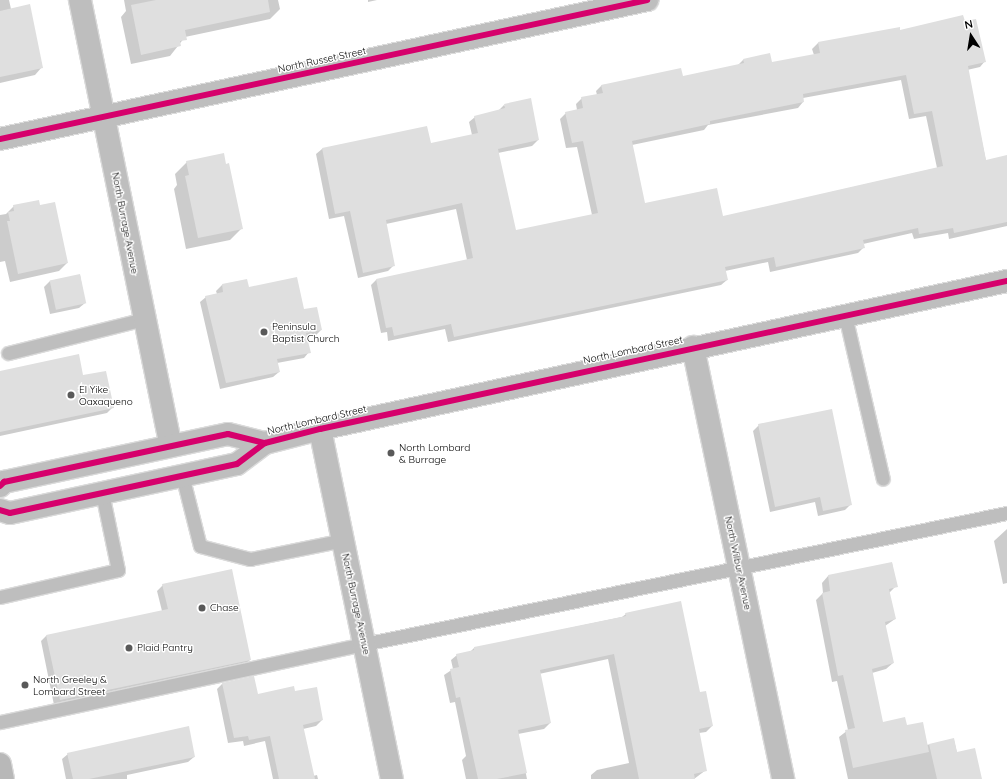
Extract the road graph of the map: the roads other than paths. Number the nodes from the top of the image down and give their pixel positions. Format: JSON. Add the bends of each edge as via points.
{"nodes":[{"id":1,"x":80,"y":0,"type":"edge"},
{"id":2,"x":647,"y":0,"type":"edge"},
{"id":3,"x":104,"y":118,"type":"junction"},
{"id":4,"x":0,"y":139,"type":"edge"},
{"id":5,"x":1007,"y":281,"type":"edge"},
{"id":6,"x":845,"y":315,"type":"junction"},
{"id":7,"x":144,"y":319,"type":"junction"},
{"id":8,"x":693,"y":347,"type":"junction"},
{"id":9,"x":8,"y":353,"type":"dead end"},
{"id":10,"x":320,"y":429,"type":"junction"},
{"id":11,"x":265,"y":442,"type":"junction"},
{"id":12,"x":171,"y":446,"type":"junction"},
{"id":13,"x":182,"y":475,"type":"junction"},
{"id":14,"x":883,"y":479,"type":"dead end"},
{"id":15,"x":0,"y":486,"type":"edge"},
{"id":16,"x":102,"y":493,"type":"junction"},
{"id":17,"x":0,"y":510,"type":"edge"},
{"id":18,"x":1007,"y":513,"type":"edge"},
{"id":19,"x":343,"y":540,"type":"junction"},
{"id":20,"x":739,"y":567,"type":"junction"},
{"id":21,"x":0,"y":597,"type":"edge"},
{"id":22,"x":364,"y":644,"type":"junction"},
{"id":23,"x":0,"y":722,"type":"edge"},
{"id":24,"x":0,"y":764,"type":"edge"},
{"id":25,"x":3,"y":779,"type":"edge"},
{"id":26,"x":392,"y":779,"type":"edge"},
{"id":27,"x":783,"y":779,"type":"edge"}],
"edges":[{"from":1,"to":3,"type":"street","name":"North Burrage Avenue"},
{"from":2,"to":3,"type":"street","name":"North Russet Street"},
{"from":3,"to":4,"type":"street","name":"North Russet Street"},
{"from":3,"to":7,"type":"street","name":"North Burrage Avenue"},
{"from":5,"to":6,"type":"street","name":"North Lombard Street"},
{"from":6,"to":8,"type":"street","name":"North Lombard Street"},
{"from":6,"to":14,"type":"lane"},
{"from":7,"to":9,"type":"lane"},
{"from":7,"to":12,"type":"street","name":"North Burrage Avenue"},
{"from":8,"to":10,"type":"street","name":"North Lombard Street"},
{"from":8,"to":20,"type":"street","name":"North Wilbur Avenue"},
{"from":10,"to":11,"type":"street","name":"North Lombard Street"},
{"from":10,"to":19,"type":"street","name":"North Burrage Avenue"},
{"from":11,"to":12,"type":"street","name":"North Lombard Street","via":[[228,434]]},
{"from":11,"to":13,"type":"street","name":"North Lombard Street","via":[[237,464]]},
{"from":12,"to":15,"type":"street","name":"North Lombard Street","via":[[4,482]]},
{"from":13,"to":16,"type":"street","name":"North Lombard Street"},
{"from":13,"to":19,"type":"lane","via":[[200,546],[250,559]]},
{"from":16,"to":17,"type":"street","name":"North Lombard Street","via":[[10,513]]},
{"from":16,"to":21,"type":"lane","via":[[118,570]]},
{"from":18,"to":20,"type":"lane"},
{"from":19,"to":22,"type":"street","name":"North Burrage Avenue"},
{"from":20,"to":22,"type":"lane"},
{"from":20,"to":27,"type":"street","name":"North Wilbur Avenue"},
{"from":22,"to":23,"type":"lane"},
{"from":22,"to":26,"type":"street","name":"North Burrage Avenue"},
{"from":24,"to":25,"type":"street"}]}
